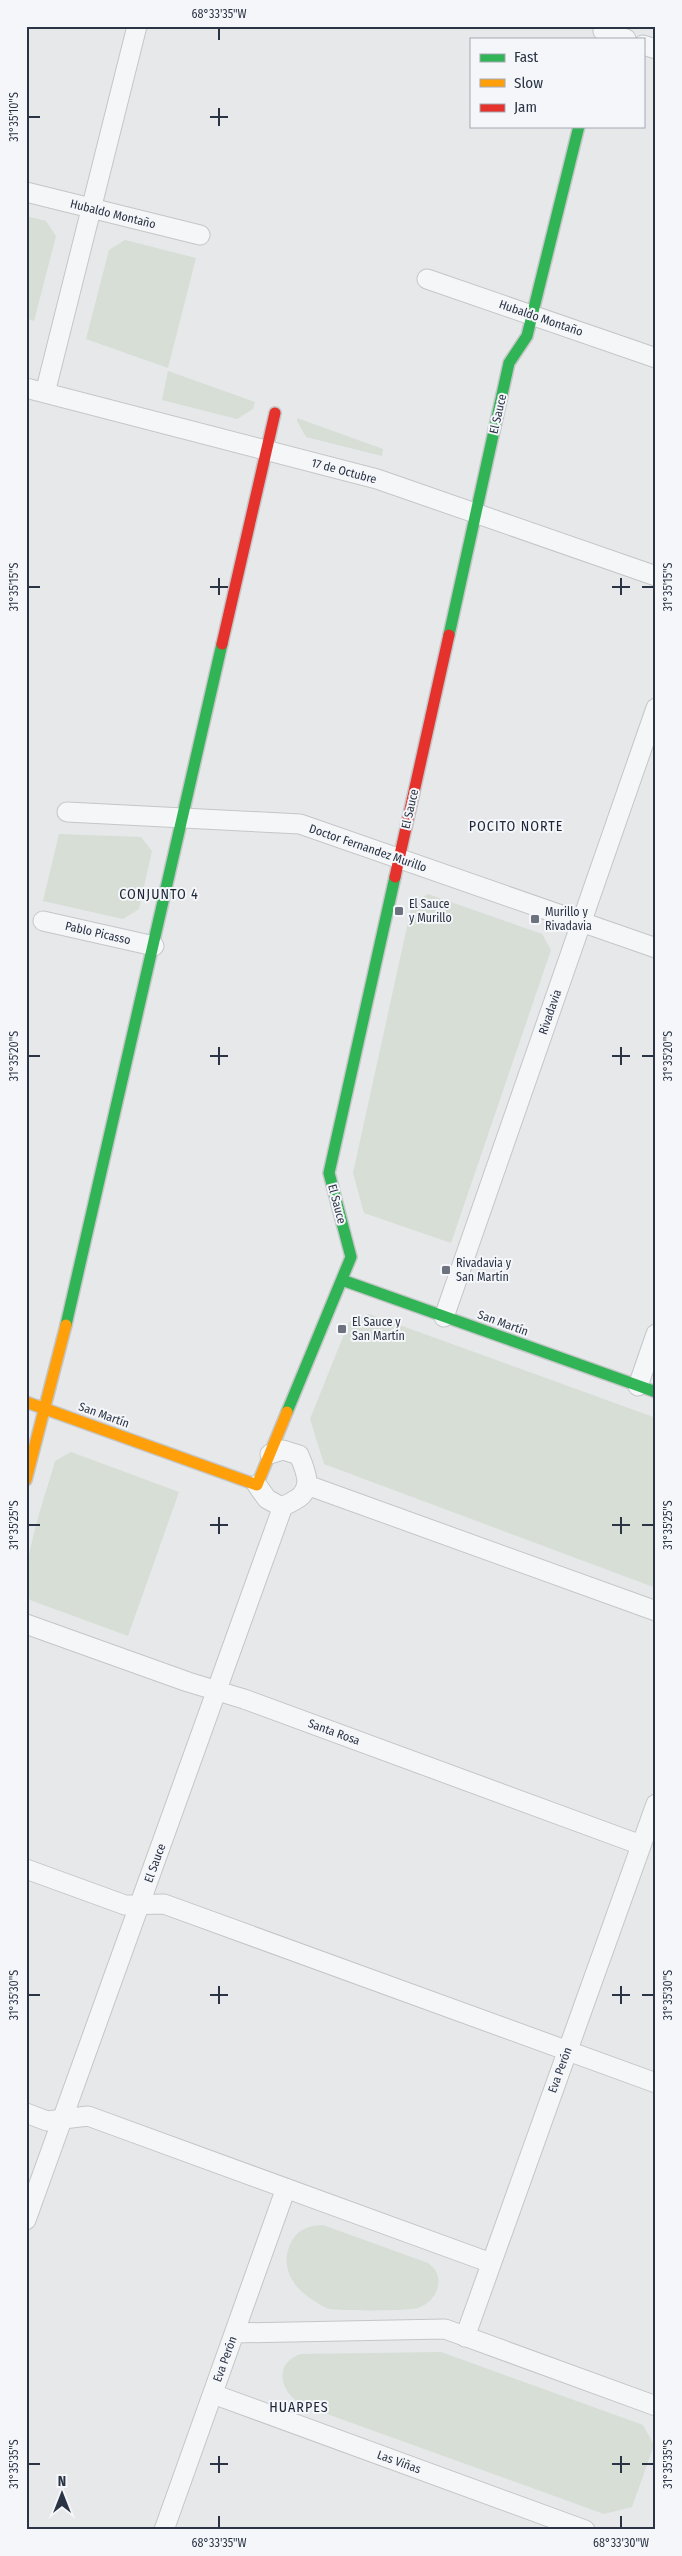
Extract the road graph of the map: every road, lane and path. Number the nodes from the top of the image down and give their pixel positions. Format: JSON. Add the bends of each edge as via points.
{"nodes":[{"id":1,"x":137,"y":26,"type":"edge"},
{"id":2,"x":602,"y":32,"type":"edge"},
{"id":3,"x":623,"y":38,"type":"edge"},
{"id":4,"x":644,"y":44,"type":"edge"},
{"id":5,"x":656,"y":49,"type":"edge"},
{"id":6,"x":579,"y":128,"type":"edge"},
{"id":7,"x":26,"y":192,"type":"edge"},
{"id":8,"x":91,"y":208,"type":"junction"},
{"id":9,"x":200,"y":235,"type":"dead end"},
{"id":10,"x":427,"y":279,"type":"dead end"},
{"id":11,"x":533,"y":315,"type":"junction"},
{"id":12,"x":656,"y":358,"type":"edge"},
{"id":13,"x":26,"y":388,"type":"edge"},
{"id":14,"x":45,"y":392,"type":"junction"},
{"id":15,"x":275,"y":413,"type":"dead end"},
{"id":16,"x":267,"y":451,"type":"junction"},
{"id":17,"x":476,"y":513,"type":"junction"},
{"id":18,"x":656,"y":576,"type":"edge"},
{"id":19,"x":656,"y":708,"type":"edge"},
{"id":20,"x":67,"y":812,"type":"dead end"},
{"id":21,"x":183,"y":818,"type":"junction"},
{"id":22,"x":399,"y":859,"type":"junction"},
{"id":23,"x":43,"y":921,"type":"dead end"},
{"id":24,"x":582,"y":922,"type":"junction"},
{"id":25,"x":154,"y":946,"type":"junction"},
{"id":26,"x":656,"y":948,"type":"edge"},
{"id":27,"x":342,"y":1280,"type":"junction"},
{"id":28,"x":444,"y":1317,"type":"junction"},
{"id":29,"x":656,"y":1334,"type":"edge"},
{"id":30,"x":638,"y":1386,"type":"junction"},
{"id":31,"x":656,"y":1392,"type":"edge"},
{"id":32,"x":26,"y":1402,"type":"edge"},
{"id":33,"x":46,"y":1409,"type":"junction"},
{"id":34,"x":270,"y":1454,"type":"junction"},
{"id":35,"x":26,"y":1480,"type":"edge"},
{"id":36,"x":257,"y":1485,"type":"junction"},
{"id":37,"x":307,"y":1485,"type":"junction"},
{"id":38,"x":284,"y":1506,"type":"junction"},
{"id":39,"x":656,"y":1612,"type":"edge"},
{"id":40,"x":26,"y":1624,"type":"edge"},
{"id":41,"x":217,"y":1691,"type":"junction"},
{"id":42,"x":656,"y":1804,"type":"edge"},
{"id":43,"x":641,"y":1845,"type":"junction"},
{"id":44,"x":26,"y":1869,"type":"edge"},
{"id":45,"x":140,"y":1905,"type":"junction"},
{"id":46,"x":567,"y":2051,"type":"junction"},
{"id":47,"x":656,"y":2083,"type":"edge"},
{"id":48,"x":26,"y":2113,"type":"edge"},
{"id":49,"x":63,"y":2119,"type":"junction"},
{"id":50,"x":286,"y":2188,"type":"junction"},
{"id":51,"x":26,"y":2220,"type":"edge"},
{"id":52,"x":492,"y":2263,"type":"junction"},
{"id":53,"x":235,"y":2333,"type":"junction"},
{"id":54,"x":465,"y":2337,"type":"junction"},
{"id":55,"x":213,"y":2394,"type":"junction"},
{"id":56,"x":656,"y":2406,"type":"edge"},
{"id":57,"x":164,"y":2530,"type":"edge"},
{"id":58,"x":585,"y":2530,"type":"edge"}],
"edges":[{"from":1,"to":8,"type":"street"},
{"from":2,"to":3,"type":"street"},
{"from":4,"to":5,"type":"street"},
{"from":6,"to":11,"type":"street","name":"El Sauce"},
{"from":7,"to":8,"type":"street","name":"Hubaldo Montaño"},
{"from":8,"to":9,"type":"street","name":"Hubaldo Montaño"},
{"from":8,"to":14,"type":"street"},
{"from":10,"to":11,"type":"street","name":"Hubaldo Montaño"},
{"from":11,"to":12,"type":"street","name":"Hubaldo Montaño"},
{"from":11,"to":17,"type":"street","name":"El Sauce","via":[[527,336],[509,363]]},
{"from":13,"to":14,"type":"street","name":"17 de Octubre"},
{"from":14,"to":16,"type":"street","name":"17 de Octubre"},
{"from":15,"to":16,"type":"street"},
{"from":16,"to":17,"type":"street","name":"17 de Octubre","via":[[377,479]]},
{"from":16,"to":21,"type":"street"},
{"from":17,"to":18,"type":"street","name":"17 de Octubre"},
{"from":17,"to":22,"type":"street","name":"El Sauce"},
{"from":19,"to":24,"type":"street","name":"Rivadavia"},
{"from":20,"to":21,"type":"street","name":"Doctor Fernandez Murillo"},
{"from":21,"to":22,"type":"street","name":"Doctor Fernandez Murillo","via":[[300,824]]},
{"from":21,"to":25,"type":"street"},
{"from":22,"to":24,"type":"street","name":"Doctor Fernandez Murillo"},
{"from":22,"to":27,"type":"street","name":"El Sauce","via":[[329,1173],[351,1258]]},
{"from":23,"to":25,"type":"street","name":"Pablo Picasso"},
{"from":24,"to":26,"type":"street","name":"Doctor Fernandez Murillo"},
{"from":24,"to":28,"type":"street","name":"Rivadavia"},
{"from":25,"to":33,"type":"street"},
{"from":27,"to":28,"type":"street","name":"San Martín"},
{"from":27,"to":34,"type":"street","name":"El Sauce"},
{"from":28,"to":30,"type":"street","name":"San Martín"},
{"from":29,"to":30,"type":"street"},
{"from":30,"to":31,"type":"street","name":"San Martín"},
{"from":32,"to":33,"type":"street","name":"San Martín"},
{"from":33,"to":35,"type":"street"},
{"from":33,"to":36,"type":"street","name":"San Martín"},
{"from":34,"to":36,"type":"street","name":"El Sauce"},
{"from":34,"to":37,"type":"street","via":[[288,1451],[298,1455],[308,1478]]},
{"from":36,"to":38,"type":"street","via":[[271,1503]]},
{"from":37,"to":38,"type":"street","via":[[301,1497]]},
{"from":37,"to":39,"type":"street"},
{"from":38,"to":41,"type":"street","name":"El Sauce"},
{"from":40,"to":41,"type":"street","name":"Santa Rosa"},
{"from":41,"to":43,"type":"street","name":"Santa Rosa","via":[[244,1698]]},
{"from":41,"to":45,"type":"street","name":"El Sauce"},
{"from":42,"to":43,"type":"street","name":"Eva Perón"},
{"from":43,"to":46,"type":"street","name":"Eva Perón"},
{"from":44,"to":45,"type":"street","via":[[125,1905]]},
{"from":45,"to":46,"type":"street","via":[[164,1904]]},
{"from":45,"to":49,"type":"street","name":"El Sauce"},
{"from":46,"to":47,"type":"street"},
{"from":46,"to":52,"type":"street","name":"Eva Perón"},
{"from":48,"to":49,"type":"street","via":[[46,2121]]},
{"from":49,"to":50,"type":"street","via":[[88,2116]]},
{"from":49,"to":51,"type":"street","name":"El Sauce"},
{"from":50,"to":52,"type":"street"},
{"from":50,"to":53,"type":"street","name":"Eva Perón"},
{"from":52,"to":54,"type":"street","name":"Eva Perón"},
{"from":53,"to":54,"type":"street","via":[[446,2329]]},
{"from":53,"to":55,"type":"street","name":"Eva Perón"},
{"from":54,"to":56,"type":"street"},
{"from":55,"to":57,"type":"street","name":"Eva Perón"},
{"from":55,"to":58,"type":"street","name":"Las Viñas"}]}
